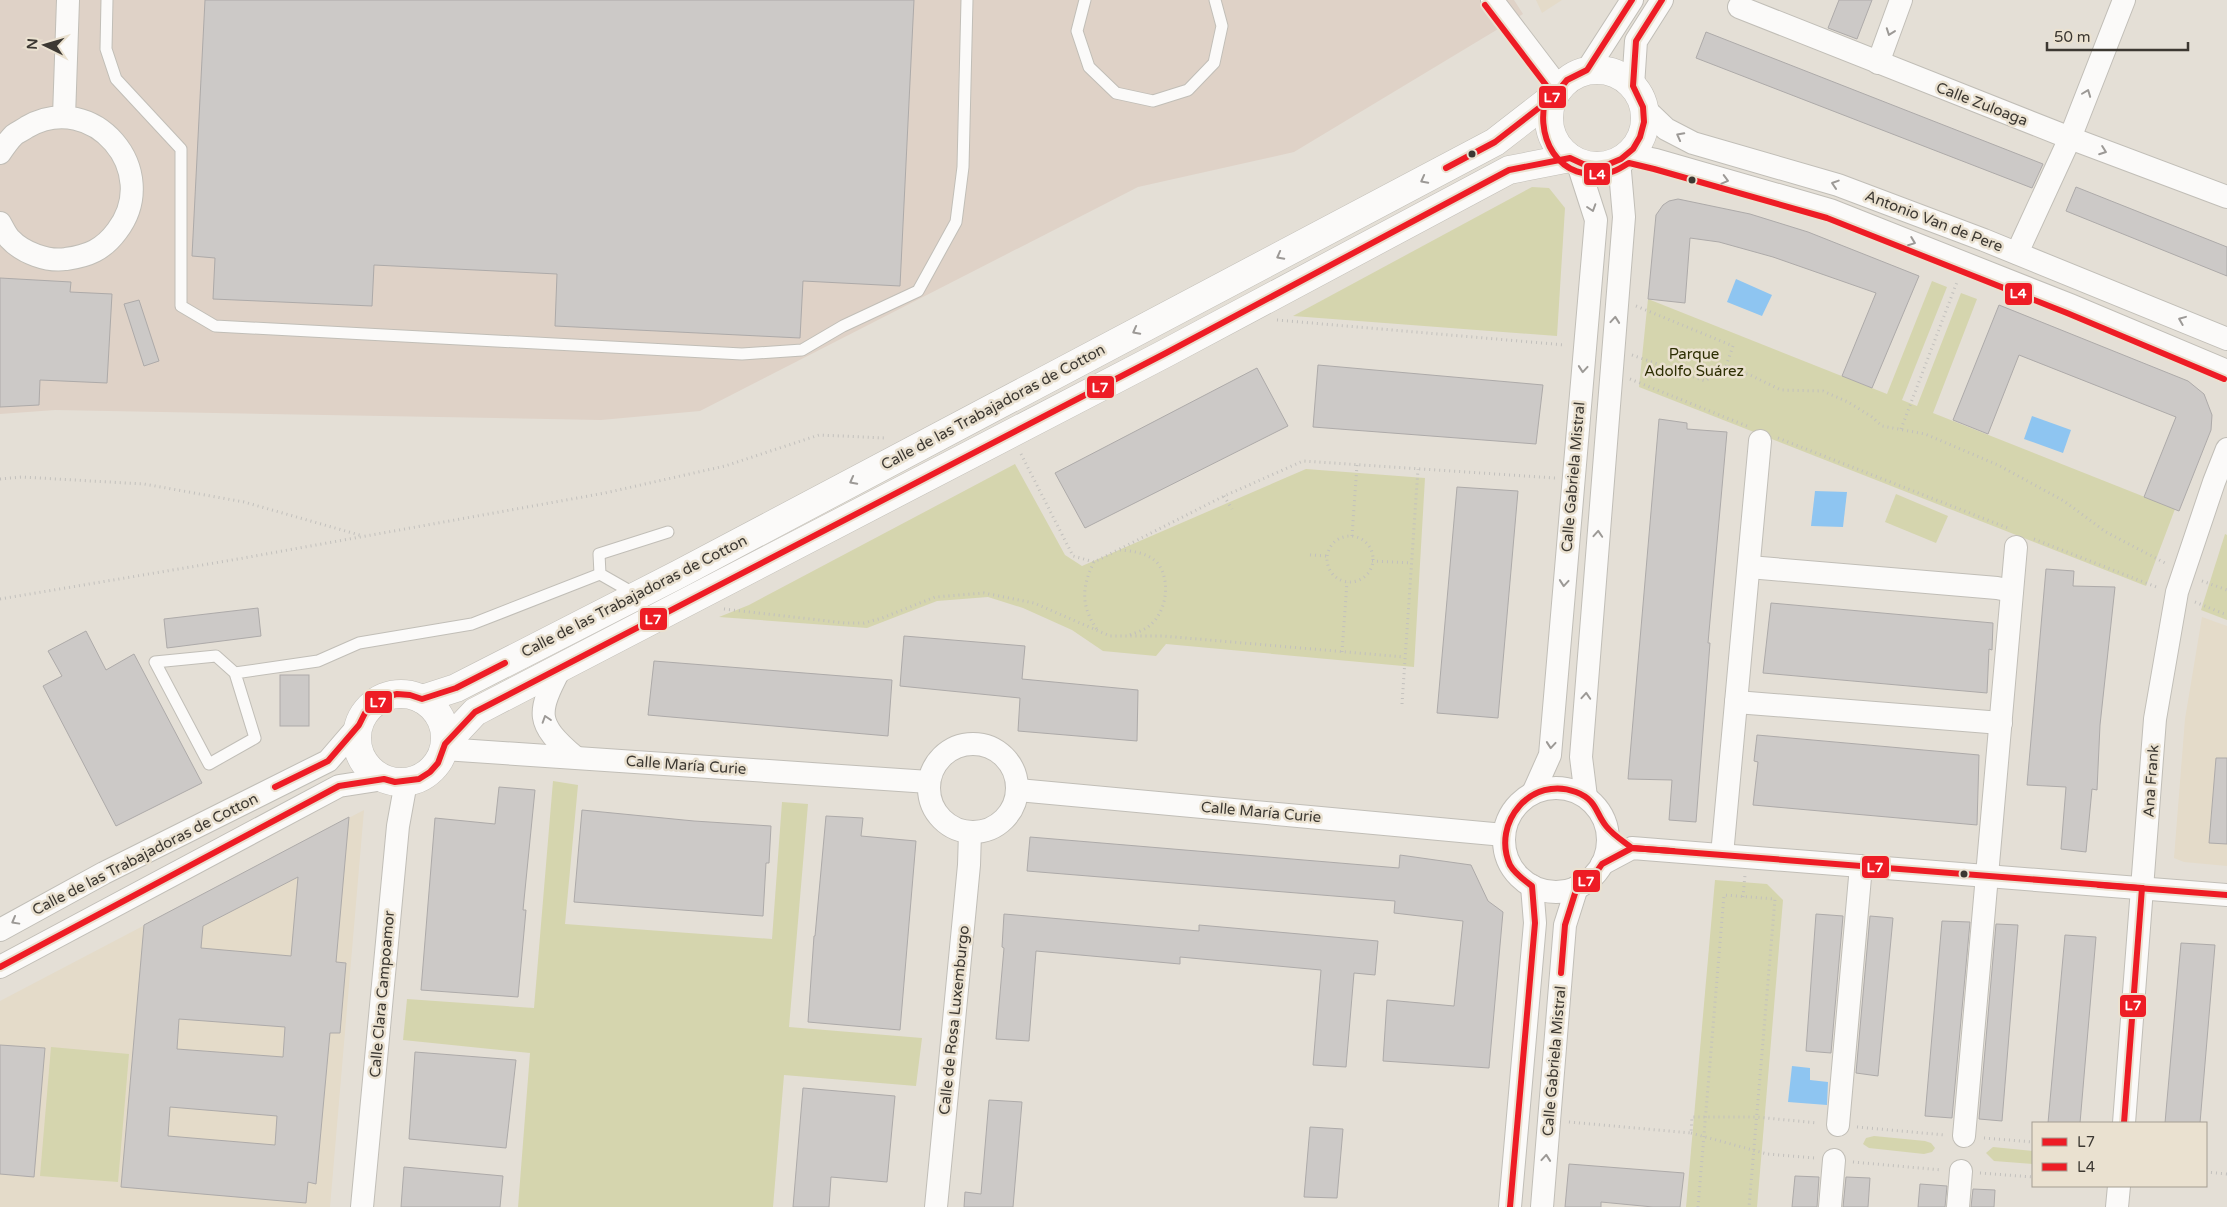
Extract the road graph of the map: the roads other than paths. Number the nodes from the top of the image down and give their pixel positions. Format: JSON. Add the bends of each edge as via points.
{"nodes":[{"id":1,"x":68,"y":0,"type":"edge"},
{"id":2,"x":107,"y":0,"type":"edge"},
{"id":3,"x":966,"y":0,"type":"edge"},
{"id":4,"x":1085,"y":0,"type":"edge"},
{"id":5,"x":1215,"y":0,"type":"edge"},
{"id":6,"x":1492,"y":0,"type":"edge"},
{"id":7,"x":1632,"y":0,"type":"edge"},
{"id":8,"x":1662,"y":0,"type":"edge"},
{"id":9,"x":1902,"y":0,"type":"edge"},
{"id":10,"x":2124,"y":0,"type":"edge"},
{"id":11,"x":1738,"y":7,"type":"dead end"},
{"id":12,"x":1878,"y":63,"type":"junction"},
{"id":13,"x":1587,"y":70,"type":"junction"},
{"id":14,"x":1556,"y":93,"type":"junction"},
{"id":15,"x":1638,"y":96,"type":"junction"},
{"id":16,"x":64,"y":117,"type":"junction"},
{"id":17,"x":2070,"y":138,"type":"junction"},
{"id":18,"x":0,"y":153,"type":"edge"},
{"id":19,"x":1623,"y":157,"type":"junction"},
{"id":20,"x":1574,"y":160,"type":"junction"},
{"id":21,"x":2227,"y":197,"type":"edge"},
{"id":22,"x":4,"y":235,"type":"edge"},
{"id":23,"x":2017,"y":253,"type":"junction"},
{"id":24,"x":2227,"y":338,"type":"edge"},
{"id":25,"x":2227,"y":371,"type":"edge"},
{"id":26,"x":1762,"y":435,"type":"road end"},
{"id":27,"x":2227,"y":449,"type":"edge"},
{"id":28,"x":668,"y":532,"type":"dead end"},
{"id":29,"x":2019,"y":538,"type":"road end"},
{"id":30,"x":1749,"y":567,"type":"junction"},
{"id":31,"x":600,"y":574,"type":"junction"},
{"id":32,"x":2012,"y":591,"type":"junction"},
{"id":33,"x":637,"y":595,"type":"junction"},
{"id":34,"x":560,"y":669,"type":"junction"},
{"id":35,"x":235,"y":673,"type":"junction"},
{"id":36,"x":422,"y":699,"type":"junction"},
{"id":37,"x":1736,"y":702,"type":"junction"},
{"id":38,"x":2001,"y":723,"type":"junction"},
{"id":39,"x":359,"y":725,"type":"junction"},
{"id":40,"x":444,"y":746,"type":"junction"},
{"id":41,"x":575,"y":756,"type":"junction"},
{"id":42,"x":395,"y":781,"type":"junction"},
{"id":43,"x":929,"y":782,"type":"junction"},
{"id":44,"x":1018,"y":790,"type":"junction"},
{"id":45,"x":1533,"y":793,"type":"junction"},
{"id":46,"x":1586,"y":797,"type":"junction"},
{"id":47,"x":1606,"y":828,"type":"junction"},
{"id":48,"x":970,"y":832,"type":"junction"},
{"id":49,"x":1504,"y":835,"type":"junction"},
{"id":50,"x":1632,"y":848,"type":"junction"},
{"id":51,"x":1722,"y":855,"type":"junction"},
{"id":52,"x":1602,"y":864,"type":"junction"},
{"id":53,"x":1861,"y":866,"type":"junction"},
{"id":54,"x":1987,"y":876,"type":"junction"},
{"id":55,"x":1532,"y":886,"type":"junction"},
{"id":56,"x":1577,"y":887,"type":"junction"},
{"id":57,"x":2142,"y":888,"type":"junction"},
{"id":58,"x":2227,"y":895,"type":"edge"},
{"id":59,"x":0,"y":930,"type":"edge"},
{"id":60,"x":0,"y":967,"type":"edge"},
{"id":61,"x":2124,"y":1122,"type":"edge"},
{"id":62,"x":1838,"y":1125,"type":"road end"},
{"id":63,"x":1964,"y":1136,"type":"road end"},
{"id":64,"x":1834,"y":1160,"type":"road end"},
{"id":65,"x":1961,"y":1171,"type":"road end"},
{"id":66,"x":2119,"y":1187,"type":"edge"},
{"id":67,"x":362,"y":1207,"type":"edge"},
{"id":68,"x":936,"y":1207,"type":"edge"},
{"id":69,"x":1510,"y":1207,"type":"edge"},
{"id":70,"x":1542,"y":1207,"type":"edge"},
{"id":71,"x":1830,"y":1207,"type":"edge"},
{"id":72,"x":1958,"y":1207,"type":"edge"},
{"id":73,"x":2117,"y":1207,"type":"edge"}],
"edges":[{"from":1,"to":16,"type":"street"},
{"from":2,"to":3,"type":"lane","via":[[106,49],[116,79],[181,149],[181,306],[215,326],[742,354],[802,350],[843,326],[918,291],[956,222],[963,167]]},
{"from":4,"to":5,"type":"lane","via":[[1078,31],[1088,68],[1116,93],[1153,101],[1188,90],[1214,63],[1222,26]]},
{"from":6,"to":14,"type":"street"},
{"from":7,"to":13,"type":"street"},
{"from":8,"to":15,"type":"street","via":[[1636,41]]},
{"from":9,"to":12,"type":"street","one_way":true},
{"from":17,"to":10,"type":"street","one_way":true},
{"from":11,"to":12,"type":"street","name":"Calle Zuloaga"},
{"from":12,"to":17,"type":"street","name":"Calle Zuloaga"},
{"from":13,"to":14,"type":"street","via":[[1576,74]]},
{"from":13,"to":15,"type":"street","via":[[1612,72]]},
{"from":14,"to":20,"type":"street","via":[[1549,111],[1549,124],[1560,149]]},
{"from":14,"to":33,"type":"street","name":"Calle de las Trabajadoras de Cotton","one_way":true,"via":[[1495,142]]},
{"from":15,"to":19,"type":"street","via":[[1644,122],[1633,149]]},
{"from":23,"to":15,"type":"street","name":"Antonio Van de Pere","one_way":true,"via":[[1838,185],[1693,143],[1666,129]]},
{"from":16,"to":18,"type":"street","via":[[39,120],[14,134]]},
{"from":16,"to":22,"type":"street","via":[[92,124],[115,142],[129,165],[133,194],[125,221],[109,243],[85,257],[57,261],[30,254]]},
{"from":17,"to":21,"type":"street","name":"Calle Zuloaga","one_way":true},
{"from":17,"to":23,"type":"street"},
{"from":19,"to":20,"type":"street","via":[[1596,166]]},
{"from":19,"to":25,"type":"street","name":"Antonio Van de Pere","one_way":true,"via":[[1656,160],[1830,210]]},
{"from":46,"to":19,"type":"street","name":"Calle Gabriela Mistral","one_way":true,"via":[[1581,756],[1624,217]]},
{"from":20,"to":34,"type":"street","name":"Calle de las Trabajadoras de Cotton","via":[[1509,170]]},
{"from":20,"to":45,"type":"street","name":"Calle Gabriela Mistral","one_way":true,"via":[[1596,220],[1550,755]]},
{"from":24,"to":23,"type":"street","name":"Antonio Van de Pere","one_way":true},
{"from":26,"to":30,"type":"street"},
{"from":27,"to":57,"type":"street","name":"Ana Frank","via":[[2177,595],[2155,719]]},
{"from":28,"to":31,"type":"lane","via":[[599,554]]},
{"from":29,"to":32,"type":"street"},
{"from":30,"to":32,"type":"street"},
{"from":30,"to":37,"type":"street"},
{"from":31,"to":33,"type":"lane"},
{"from":31,"to":35,"type":"lane","via":[[472,624],[359,643],[318,661]]},
{"from":32,"to":38,"type":"street"},
{"from":33,"to":36,"type":"street","name":"Calle de las Trabajadoras de Cotton","via":[[456,688]]},
{"from":34,"to":40,"type":"street","name":"Calle de las Trabajadoras de Cotton","via":[[475,712]]},
{"from":41,"to":34,"type":"street","one_way":true,"via":[[554,738],[543,716],[546,696]]},
{"from":35,"to":35,"type":"lane","via":[[216,656],[155,662],[209,764],[255,738]]},
{"from":36,"to":39,"type":"street","via":[[398,694],[385,697],[365,713]]},
{"from":36,"to":40,"type":"street","via":[[442,722],[446,736]]},
{"from":37,"to":38,"type":"street"},
{"from":37,"to":51,"type":"street"},
{"from":38,"to":54,"type":"street"},
{"from":39,"to":42,"type":"street","via":[[359,751],[365,763],[373,772]]},
{"from":39,"to":59,"type":"street","name":"Calle de las Trabajadoras de Cotton","one_way":true,"via":[[328,760],[104,873]]},
{"from":40,"to":41,"type":"street","name":"Calle María Curie"},
{"from":40,"to":42,"type":"street","via":[[438,763],[430,772],[419,779]]},
{"from":41,"to":43,"type":"street","name":"Calle María Curie"},
{"from":42,"to":60,"type":"street","name":"Calle de las Trabajadoras de Cotton","via":[[339,786]]},
{"from":42,"to":67,"type":"street","name":"Calle Clara Campoamor","via":[[398,826]]},
{"from":43,"to":44,"type":"street","via":[[936,764],[946,752],[974,744],[993,749],[1005,758],[1014,770]]},
{"from":43,"to":48,"type":"street","via":[[929,797],[943,820],[956,829]]},
{"from":44,"to":48,"type":"street","via":[[1011,809],[999,823],[985,830]]},
{"from":44,"to":49,"type":"street","name":"Calle María Curie"},
{"from":45,"to":46,"type":"street","via":[[1562,788]]},
{"from":45,"to":49,"type":"street","via":[[1516,807]]},
{"from":46,"to":47,"type":"street","via":[[1598,810]]},
{"from":47,"to":50,"type":"street"},
{"from":47,"to":52,"type":"street","via":[[1607,847]]},
{"from":48,"to":68,"type":"street","name":"Calle de Rosa Luxemburgo"},
{"from":49,"to":55,"type":"street","via":[[1511,865]]},
{"from":50,"to":51,"type":"street"},
{"from":50,"to":52,"type":"street"},
{"from":51,"to":53,"type":"street"},
{"from":52,"to":56,"type":"street","via":[[1593,877]]},
{"from":53,"to":54,"type":"street"},
{"from":53,"to":62,"type":"street"},
{"from":54,"to":57,"type":"street"},
{"from":54,"to":63,"type":"street"},
{"from":55,"to":56,"type":"street","via":[[1561,892]]},
{"from":55,"to":69,"type":"street","name":"Calle Gabriela Mistral","via":[[1535,923]]},
{"from":70,"to":56,"type":"street","name":"Calle Gabriela Mistral","one_way":true,"via":[[1564,925]]},
{"from":57,"to":58,"type":"street"},
{"from":57,"to":61,"type":"street","name":"Ana Frank"},
{"from":64,"to":71,"type":"street"},
{"from":65,"to":72,"type":"street"},
{"from":66,"to":73,"type":"street"}]}
